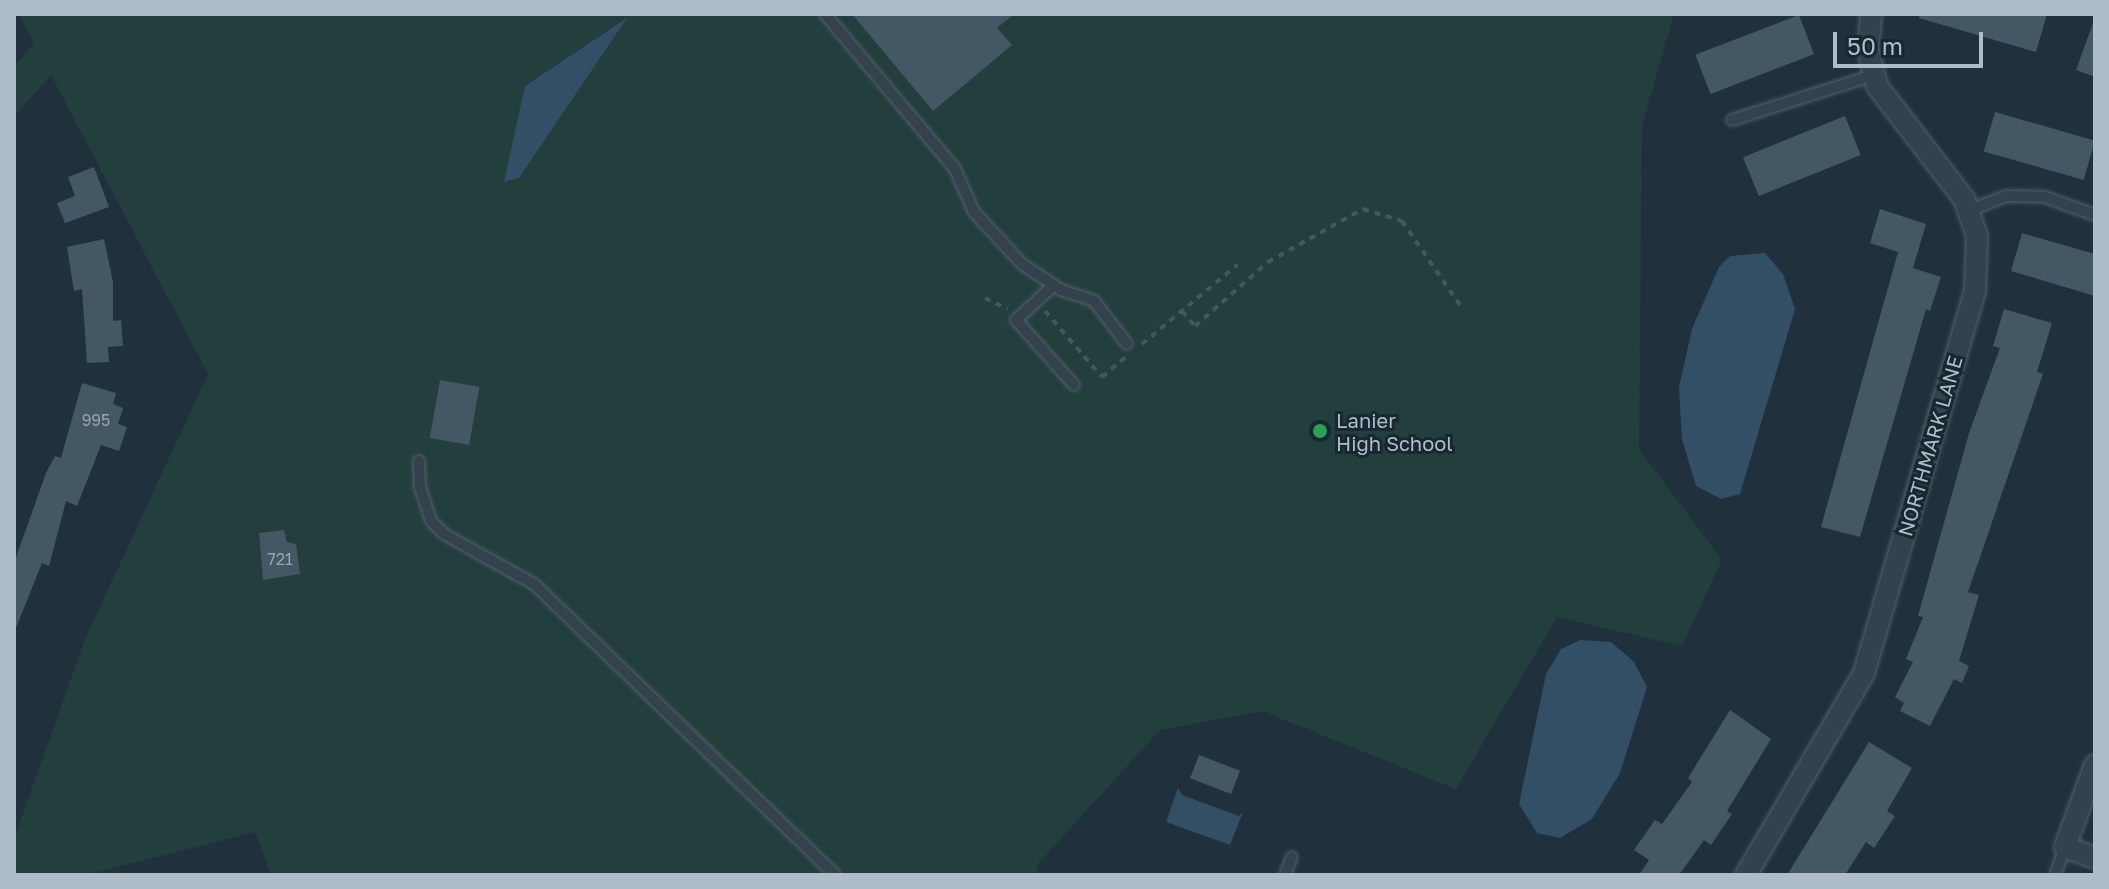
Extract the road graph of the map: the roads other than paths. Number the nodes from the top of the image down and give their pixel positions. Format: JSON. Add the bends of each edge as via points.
{"nodes":[{"id":1,"x":825,"y":14,"type":"edge"},
{"id":2,"x":1871,"y":14,"type":"edge"},
{"id":3,"x":1874,"y":75,"type":"junction"},
{"id":4,"x":1732,"y":120,"type":"dead end"},
{"id":5,"x":1968,"y":211,"type":"junction"},
{"id":6,"x":2095,"y":215,"type":"edge"},
{"id":7,"x":1054,"y":285,"type":"junction"},
{"id":8,"x":1127,"y":344,"type":"dead end"},
{"id":9,"x":1074,"y":385,"type":"dead end"},
{"id":10,"x":419,"y":461,"type":"dead end"},
{"id":11,"x":2095,"y":765,"type":"edge"},
{"id":12,"x":2065,"y":847,"type":"junction"},
{"id":13,"x":1292,"y":857,"type":"dead end"},
{"id":14,"x":2095,"y":858,"type":"edge"},
{"id":15,"x":835,"y":875,"type":"edge"},
{"id":16,"x":1285,"y":875,"type":"edge"},
{"id":17,"x":1746,"y":875,"type":"edge"},
{"id":18,"x":2055,"y":875,"type":"edge"}],
"edges":[{"from":1,"to":7,"type":"lane","via":[[955,169],[974,212],[1022,264]]},
{"from":2,"to":3,"type":"street","name":"NORTHMARK LANE","via":[[1868,50]]},
{"from":3,"to":4,"type":"lane"},
{"from":3,"to":5,"type":"street","name":"NORTHMARK LANE"},
{"from":5,"to":6,"type":"lane","via":[[2006,196],[2045,197]]},
{"from":5,"to":17,"type":"street","name":"NORTHMARK LANE","via":[[1977,236],[1975,291],[1864,673]]},
{"from":7,"to":8,"type":"lane","via":[[1094,301]]},
{"from":7,"to":9,"type":"lane","via":[[1016,320]]},
{"from":10,"to":15,"type":"lane","via":[[420,487],[431,521],[444,534],[534,584]]},
{"from":11,"to":12,"type":"street"},
{"from":12,"to":14,"type":"street"},
{"from":12,"to":18,"type":"lane"},
{"from":13,"to":16,"type":"lane"}]}
